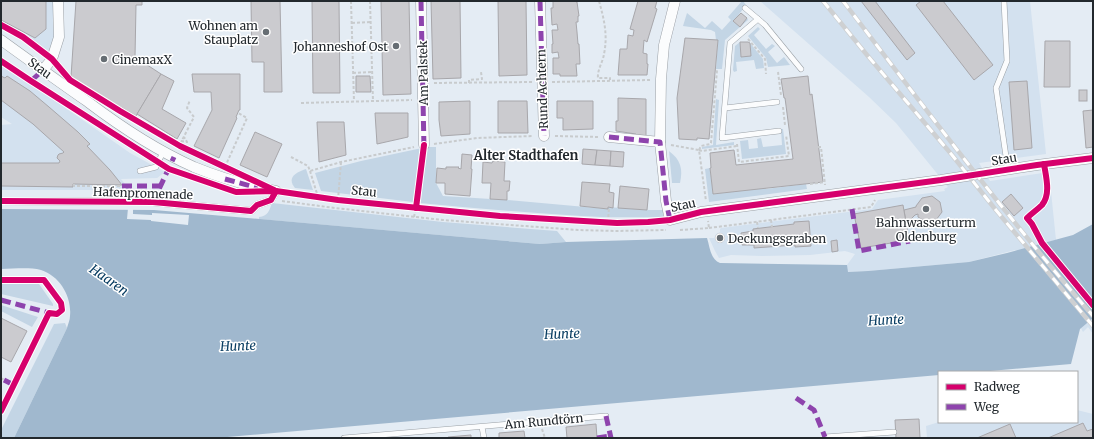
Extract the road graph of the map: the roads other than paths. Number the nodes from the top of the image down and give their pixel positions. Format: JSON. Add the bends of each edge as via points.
{"nodes":[{"id":1,"x":58,"y":1,"type":"edge"},
{"id":2,"x":421,"y":1,"type":"edge"},
{"id":3,"x":540,"y":1,"type":"edge"},
{"id":4,"x":675,"y":1,"type":"edge"},
{"id":5,"x":1004,"y":1,"type":"edge"},
{"id":6,"x":745,"y":8,"type":"dead end"},
{"id":7,"x":758,"y":19,"type":"junction"},
{"id":8,"x":1,"y":40,"type":"edge"},
{"id":9,"x":43,"y":70,"type":"junction"},
{"id":10,"x":801,"y":70,"type":"dead end"},
{"id":11,"x":777,"y":102,"type":"dead end"},
{"id":12,"x":725,"y":108,"type":"junction"},
{"id":13,"x":779,"y":130,"type":"dead end"},
{"id":14,"x":544,"y":136,"type":"road end"},
{"id":15,"x":610,"y":137,"type":"road end"},
{"id":16,"x":660,"y":142,"type":"junction"},
{"id":17,"x":424,"y":145,"type":"road end"},
{"id":18,"x":163,"y":152,"type":"junction"},
{"id":19,"x":1093,"y":158,"type":"edge"},
{"id":20,"x":1008,"y":170,"type":"junction"},
{"id":21,"x":140,"y":171,"type":"dead end"},
{"id":22,"x":273,"y":195,"type":"joint"},
{"id":23,"x":1,"y":201,"type":"edge"},
{"id":24,"x":606,"y":416,"type":"dead end"},
{"id":25,"x":482,"y":427,"type":"junction"},
{"id":26,"x":894,"y":432,"type":"dead end"},
{"id":27,"x":367,"y":437,"type":"edge"},
{"id":28,"x":344,"y":438,"type":"edge"},
{"id":29,"x":484,"y":438,"type":"edge"},
{"id":30,"x":825,"y":438,"type":"edge"}],
"edges":[{"from":1,"to":9,"type":"street","via":[[59,37],[52,59]]},
{"from":2,"to":17,"type":"street","name":"Am Palstek"},
{"from":3,"to":14,"type":"street","name":"Rund Achtern"},
{"from":4,"to":16,"type":"street","via":[[664,46]]},
{"from":5,"to":20,"type":"lane","via":[[1007,61],[996,88]]},
{"from":6,"to":7,"type":"lane"},
{"from":7,"to":10,"type":"lane"},
{"from":7,"to":12,"type":"lane","via":[[730,43]]},
{"from":8,"to":9,"type":"street","name":"Stau"},
{"from":9,"to":18,"type":"street","name":"Stau","via":[[105,115]]},
{"from":11,"to":12,"type":"lane"},
{"from":12,"to":13,"type":"lane","via":[[722,138]]},
{"from":15,"to":16,"type":"street"},
{"from":16,"to":20,"type":"street","name":"Stau","via":[[670,220],[707,212]]},
{"from":18,"to":21,"type":"lane","via":[[156,167]]},
{"from":18,"to":22,"type":"street","name":"Stau","via":[[194,167]]},
{"from":19,"to":20,"type":"street","name":"Stau"},
{"from":22,"to":23,"type":"street","name":"Hafenpromenade","via":[[250,211],[153,202]]},
{"from":24,"to":25,"type":"lane","name":"Am Rundtörn"},
{"from":25,"to":27,"type":"lane","name":"Am Rundtörn"},
{"from":25,"to":29,"type":"lane"},
{"from":26,"to":30,"type":"lane"},
{"from":27,"to":28,"type":"lane","name":"Am Rundtörn"}]}
